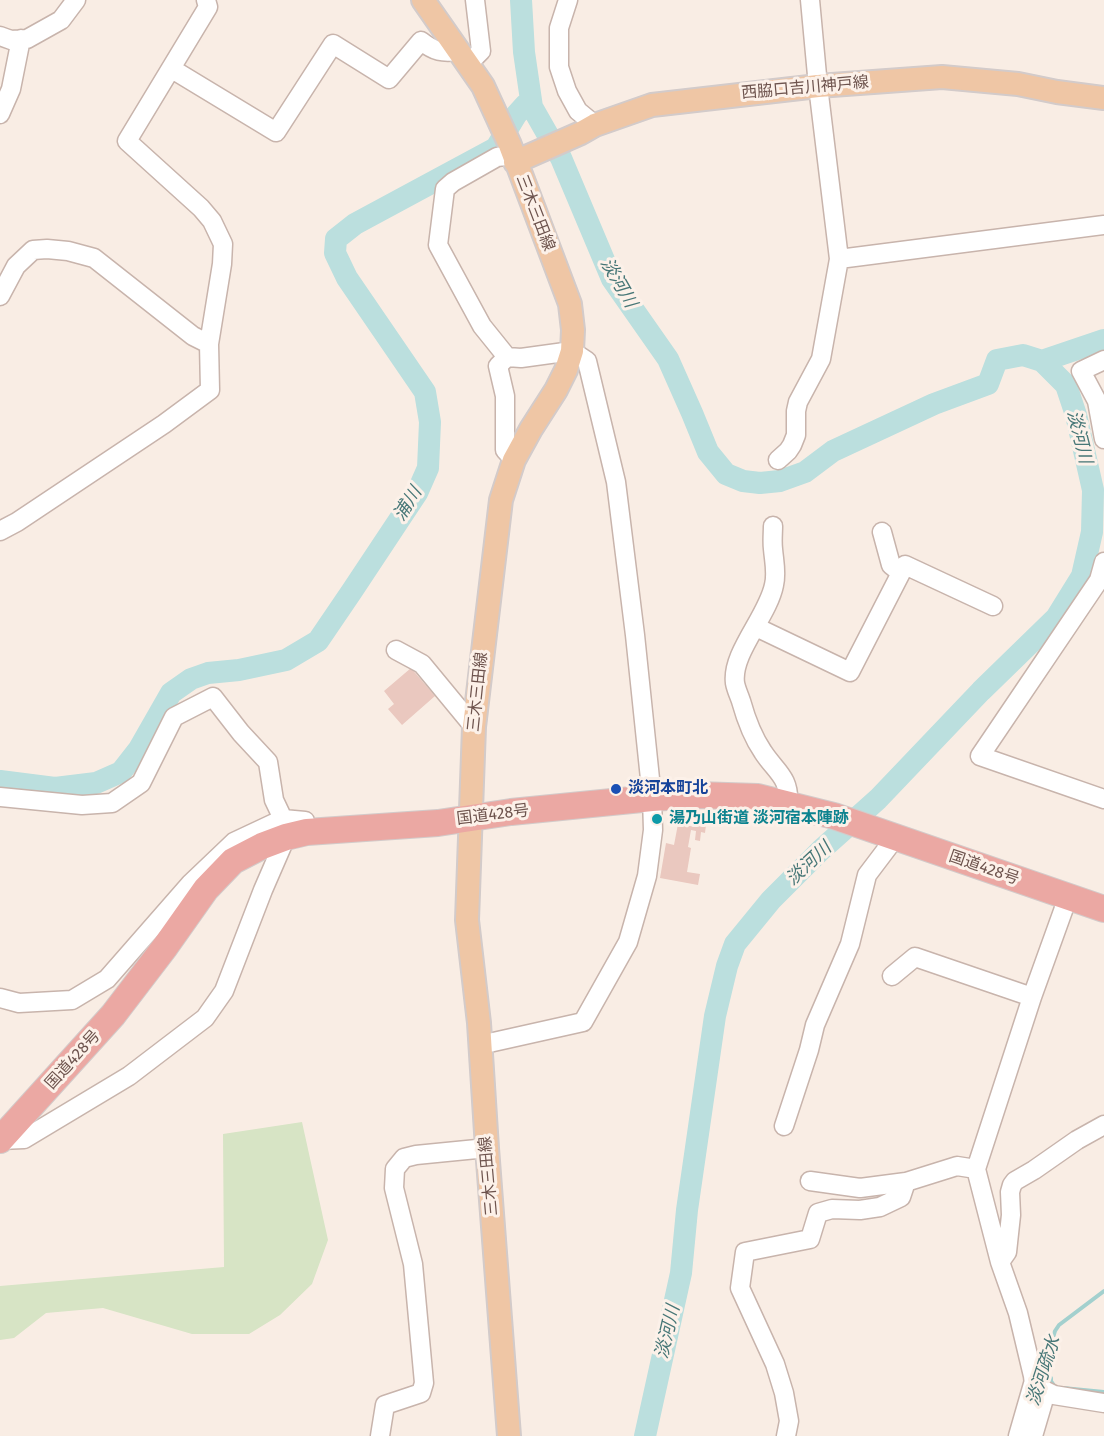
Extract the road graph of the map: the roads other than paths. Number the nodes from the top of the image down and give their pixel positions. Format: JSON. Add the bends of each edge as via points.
{"nodes":[{"id":1,"x":76,"y":0,"type":"edge"},
{"id":2,"x":206,"y":0,"type":"edge"},
{"id":3,"x":423,"y":0,"type":"edge"},
{"id":4,"x":475,"y":0,"type":"edge"},
{"id":5,"x":568,"y":0,"type":"edge"},
{"id":6,"x":810,"y":0,"type":"edge"},
{"id":7,"x":0,"y":36,"type":"edge"},
{"id":8,"x":21,"y":39,"type":"junction"},
{"id":9,"x":464,"y":58,"type":"junction"},
{"id":10,"x":172,"y":69,"type":"junction"},
{"id":11,"x":818,"y":86,"type":"junction"},
{"id":12,"x":1104,"y":98,"type":"edge"},
{"id":13,"x":0,"y":114,"type":"edge"},
{"id":14,"x":588,"y":129,"type":"junction"},
{"id":15,"x":516,"y":155,"type":"junction"},
{"id":16,"x":1104,"y":225,"type":"edge"},
{"id":17,"x":839,"y":259,"type":"junction"},
{"id":18,"x":0,"y":296,"type":"edge"},
{"id":19,"x":209,"y":344,"type":"junction"},
{"id":20,"x":572,"y":351,"type":"junction"},
{"id":21,"x":507,"y":357,"type":"junction"},
{"id":22,"x":1104,"y":360,"type":"edge"},
{"id":23,"x":1104,"y":439,"type":"edge"},
{"id":24,"x":514,"y":460,"type":"junction"},
{"id":25,"x":778,"y":460,"type":"dead end"},
{"id":26,"x":773,"y":526,"type":"dead end"},
{"id":27,"x":0,"y":531,"type":"edge"},
{"id":28,"x":882,"y":532,"type":"dead end"},
{"id":29,"x":1104,"y":562,"type":"edge"},
{"id":30,"x":901,"y":573,"type":"junction"},
{"id":31,"x":993,"y":606,"type":"dead end"},
{"id":32,"x":756,"y":627,"type":"junction"},
{"id":33,"x":396,"y":650,"type":"dead end"},
{"id":34,"x":474,"y":728,"type":"junction"},
{"id":35,"x":0,"y":797,"type":"edge"},
{"id":36,"x":652,"y":798,"type":"junction"},
{"id":37,"x":1104,"y":799,"type":"edge"},
{"id":38,"x":788,"y":804,"type":"junction"},
{"id":39,"x":471,"y":817,"type":"junction"},
{"id":40,"x":292,"y":830,"type":"junction"},
{"id":41,"x":892,"y":837,"type":"junction"},
{"id":42,"x":1068,"y":897,"type":"junction"},
{"id":43,"x":1104,"y":909,"type":"edge"},
{"id":44,"x":892,"y":976,"type":"dead end"},
{"id":45,"x":1032,"y":997,"type":"junction"},
{"id":46,"x":0,"y":998,"type":"edge"},
{"id":47,"x":480,"y":1046,"type":"junction"},
{"id":48,"x":1104,"y":1125,"type":"edge"},
{"id":49,"x":784,"y":1126,"type":"dead end"},
{"id":50,"x":0,"y":1140,"type":"edge"},
{"id":51,"x":487,"y":1148,"type":"junction"},
{"id":52,"x":976,"y":1169,"type":"junction"},
{"id":53,"x":810,"y":1181,"type":"dead end"},
{"id":54,"x":906,"y":1182,"type":"junction"},
{"id":55,"x":1000,"y":1262,"type":"junction"},
{"id":56,"x":1039,"y":1388,"type":"junction"},
{"id":57,"x":1104,"y":1403,"type":"edge"},
{"id":58,"x":380,"y":1436,"type":"edge"},
{"id":59,"x":510,"y":1436,"type":"edge"},
{"id":60,"x":786,"y":1436,"type":"edge"},
{"id":61,"x":1018,"y":1436,"type":"edge"},
{"id":62,"x":1033,"y":1436,"type":"edge"}],
"edges":[{"from":1,"to":8,"type":"street","via":[[61,20]]},
{"from":2,"to":10,"type":"street","via":[[208,7]]},
{"from":3,"to":9,"type":"main road","name":"三木三田線"},
{"from":4,"to":9,"type":"street","via":[[481,51]]},
{"from":5,"to":14,"type":"street","via":[[559,28],[559,67]]},
{"from":6,"to":11,"type":"street"},
{"from":7,"to":8,"type":"street"},
{"from":8,"to":13,"type":"street","via":[[11,89]]},
{"from":9,"to":10,"type":"street","via":[[430,49],[421,41],[389,79],[333,44],[276,132]]},
{"from":9,"to":15,"type":"main road","name":"三木三田線","via":[[483,86]]},
{"from":10,"to":19,"type":"street","via":[[127,141],[201,208],[223,244]]},
{"from":11,"to":12,"type":"main road","name":"西脇口吉川神戸線","via":[[942,76]]},
{"from":11,"to":14,"type":"main road","name":"西脇口吉川神戸線","via":[[652,105]]},
{"from":11,"to":17,"type":"street"},
{"from":14,"to":15,"type":"main road","name":"西脇口吉川神戸線"},
{"from":15,"to":20,"type":"main road","name":"三木三田線","via":[[570,304]]},
{"from":15,"to":21,"type":"street","via":[[497,157],[445,189],[438,245],[482,326]]},
{"from":16,"to":17,"type":"street"},
{"from":17,"to":25,"type":"street","via":[[821,359],[798,402],[792,445]]},
{"from":18,"to":19,"type":"street","via":[[16,266],[33,250],[68,251],[94,258],[193,336]]},
{"from":19,"to":27,"type":"street","via":[[210,390]]},
{"from":20,"to":21,"type":"street"},
{"from":20,"to":24,"type":"main road","name":"三木三田線","via":[[556,390]]},
{"from":20,"to":36,"type":"street","via":[[587,361],[616,482]]},
{"from":21,"to":24,"type":"street","via":[[498,366],[505,396],[505,450]]},
{"from":22,"to":23,"type":"street","via":[[1081,371],[1097,401]]},
{"from":24,"to":34,"type":"main road","name":"三木三田線","via":[[501,500]]},
{"from":26,"to":32,"type":"street","via":[[774,588]]},
{"from":28,"to":30,"type":"street","via":[[891,565]]},
{"from":29,"to":37,"type":"street","via":[[1099,580],[980,756]]},
{"from":30,"to":31,"type":"street","via":[[905,565]]},
{"from":30,"to":32,"type":"street","via":[[850,672]]},
{"from":32,"to":38,"type":"street","via":[[739,659],[735,684],[750,731],[784,778]]},
{"from":33,"to":34,"type":"street","via":[[422,664]]},
{"from":34,"to":39,"type":"main road","name":"三木三田線"},
{"from":35,"to":40,"type":"street","via":[[82,805],[112,803],[141,783],[174,717],[213,697],[268,762],[274,800]]},
{"from":36,"to":38,"type":"highway","name":"国道428号","via":[[758,797]]},
{"from":36,"to":39,"type":"highway","name":"国道428号"},
{"from":36,"to":47,"type":"street","via":[[653,830],[647,876],[628,942],[583,1022]]},
{"from":38,"to":41,"type":"highway","name":"国道428号"},
{"from":39,"to":40,"type":"highway","name":"国道428号","via":[[438,823]]},
{"from":39,"to":47,"type":"main road","name":"三木三田線","via":[[468,920]]},
{"from":40,"to":46,"type":"street","via":[[234,842],[190,883],[107,979],[72,1000],[19,1003]]},
{"from":40,"to":50,"type":"highway","name":"国道428号","via":[[233,861],[206,890],[113,1015]]},
{"from":40,"to":50,"type":"street","via":[[263,890],[224,991],[205,1018],[129,1076],[24,1139]]},
{"from":41,"to":42,"type":"highway","name":"国道428号"},
{"from":41,"to":49,"type":"street","via":[[867,875],[849,944],[815,1024]]},
{"from":42,"to":43,"type":"highway","name":"国道428号"},
{"from":42,"to":45,"type":"street"},
{"from":44,"to":45,"type":"street","via":[[915,957]]},
{"from":45,"to":52,"type":"street"},
{"from":47,"to":51,"type":"main road","name":"三木三田線"},
{"from":48,"to":55,"type":"street","via":[[1015,1181],[1010,1192],[1007,1252]]},
{"from":51,"to":58,"type":"street","via":[[416,1155],[404,1158],[395,1168],[394,1188],[412,1264],[424,1383],[421,1393],[386,1405]]},
{"from":51,"to":59,"type":"main road","name":"三木三田線"},
{"from":52,"to":54,"type":"street","via":[[957,1167]]},
{"from":52,"to":55,"type":"street"},
{"from":53,"to":54,"type":"street","via":[[860,1188]]},
{"from":54,"to":60,"type":"street","via":[[901,1197],[880,1207],[818,1213],[810,1239],[745,1252],[740,1288],[775,1364],[789,1421]]},
{"from":55,"to":56,"type":"street"},
{"from":56,"to":57,"type":"street","via":[[1054,1395]]},
{"from":56,"to":61,"type":"street"},
{"from":56,"to":62,"type":"street"}]}
